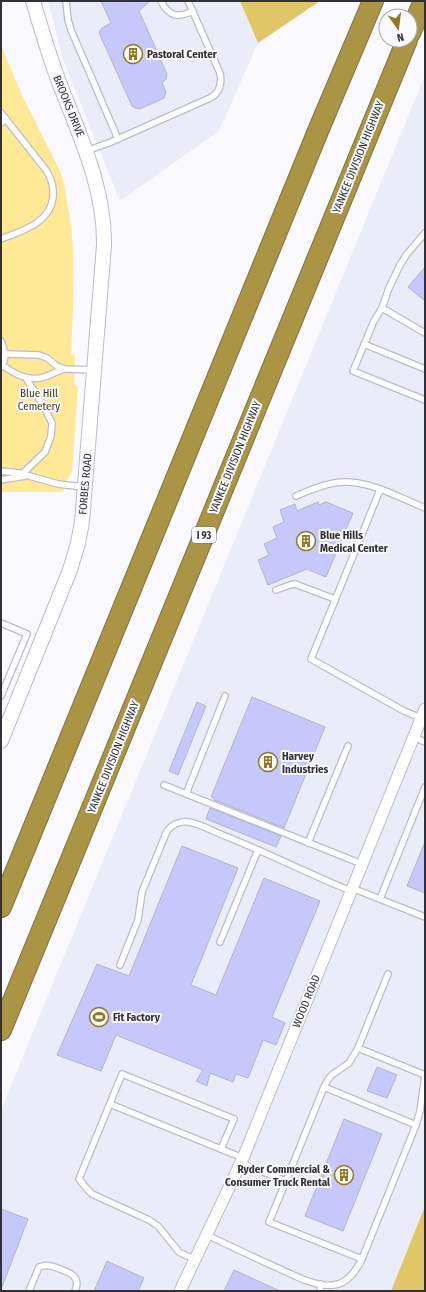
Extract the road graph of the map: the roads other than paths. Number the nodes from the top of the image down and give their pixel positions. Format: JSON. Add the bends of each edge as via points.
{"nodes":[{"id":1,"x":33,"y":1,"type":"edge"},
{"id":2,"x":66,"y":1,"type":"edge"},
{"id":3,"x":161,"y":1,"type":"edge"},
{"id":4,"x":188,"y":1,"type":"edge"},
{"id":5,"x":373,"y":1,"type":"edge"},
{"id":6,"x":424,"y":1,"type":"edge"},
{"id":7,"x":192,"y":11,"type":"junction"},
{"id":8,"x":418,"y":15,"type":"edge"},
{"id":9,"x":404,"y":48,"type":"edge"},
{"id":10,"x":1,"y":113,"type":"edge"},
{"id":11,"x":3,"y":121,"type":"edge"},
{"id":12,"x":118,"y":139,"type":"junction"},
{"id":13,"x":86,"y":151,"type":"junction"},
{"id":14,"x":102,"y":213,"type":"joint"},
{"id":15,"x":425,"y":233,"type":"edge"},
{"id":16,"x":1,"y":239,"type":"edge"},
{"id":17,"x":382,"y":308,"type":"junction"},
{"id":18,"x":425,"y":333,"type":"edge"},
{"id":19,"x":1,"y":341,"type":"edge"},
{"id":20,"x":364,"y":344,"type":"junction"},
{"id":21,"x":6,"y":354,"type":"junction"},
{"id":22,"x":2,"y":366,"type":"edge"},
{"id":23,"x":65,"y":369,"type":"junction"},
{"id":24,"x":425,"y":369,"type":"edge"},
{"id":25,"x":94,"y":370,"type":"junction"},
{"id":26,"x":26,"y":378,"type":"junction"},
{"id":27,"x":425,"y":400,"type":"edge"},
{"id":28,"x":1,"y":471,"type":"edge"},
{"id":29,"x":25,"y":475,"type":"junction"},
{"id":30,"x":1,"y":480,"type":"edge"},
{"id":31,"x":84,"y":487,"type":"junction"},
{"id":32,"x":380,"y":490,"type":"junction"},
{"id":33,"x":296,"y":496,"type":"dead end"},
{"id":34,"x":425,"y":508,"type":"edge"},
{"id":35,"x":276,"y":590,"type":"dead end"},
{"id":36,"x":335,"y":599,"type":"junction"},
{"id":37,"x":1,"y":623,"type":"edge"},
{"id":38,"x":1,"y":696,"type":"edge"},
{"id":39,"x":226,"y":696,"type":"dead end"},
{"id":40,"x":423,"y":714,"type":"edge"},
{"id":41,"x":414,"y":737,"type":"junction"},
{"id":42,"x":1,"y":741,"type":"edge"},
{"id":43,"x":425,"y":742,"type":"edge"},
{"id":44,"x":348,"y":746,"type":"dead end"},
{"id":45,"x":164,"y":785,"type":"dead end"},
{"id":46,"x":425,"y":787,"type":"edge"},
{"id":47,"x":186,"y":794,"type":"junction"},
{"id":48,"x":308,"y":843,"type":"junction"},
{"id":49,"x":258,"y":850,"type":"junction"},
{"id":50,"x":362,"y":864,"type":"junction"},
{"id":51,"x":352,"y":889,"type":"junction"},
{"id":52,"x":380,"y":899,"type":"junction"},
{"id":53,"x":1,"y":907,"type":"edge"},
{"id":54,"x":425,"y":917,"type":"edge"},
{"id":55,"x":220,"y":942,"type":"dead end"},
{"id":56,"x":120,"y":965,"type":"dead end"},
{"id":57,"x":388,"y":974,"type":"dead end"},
{"id":58,"x":1,"y":1030,"type":"edge"},
{"id":59,"x":358,"y":1048,"type":"junction"},
{"id":60,"x":425,"y":1076,"type":"edge"},
{"id":61,"x":324,"y":1088,"type":"junction"},
{"id":62,"x":110,"y":1104,"type":"junction"},
{"id":63,"x":416,"y":1125,"type":"junction"},
{"id":64,"x":221,"y":1149,"type":"junction"},
{"id":65,"x":242,"y":1160,"type":"junction"},
{"id":66,"x":286,"y":1181,"type":"junction"},
{"id":67,"x":207,"y":1235,"type":"junction"},
{"id":68,"x":362,"y":1259,"type":"junction"},
{"id":69,"x":195,"y":1260,"type":"junction"},
{"id":70,"x":320,"y":1284,"type":"junction"},
{"id":71,"x":29,"y":1291,"type":"edge"},
{"id":72,"x":75,"y":1291,"type":"edge"},
{"id":73,"x":180,"y":1291,"type":"edge"},
{"id":74,"x":320,"y":1291,"type":"edge"}],
"edges":[{"from":1,"to":13,"type":"street","name":"BROOKS DRIVE","via":[[54,68]]},
{"from":2,"to":12,"type":"lane","via":[[70,30]]},
{"from":3,"to":7,"type":"lane","via":[[173,15],[183,15]]},
{"from":4,"to":7,"type":"lane"},
{"from":5,"to":53,"type":"highway"},
{"from":6,"to":8,"type":"highway"},
{"from":7,"to":12,"type":"lane","via":[[220,73],[217,93]]},
{"from":9,"to":58,"type":"highway","name":"YANKEE DIVISION HIGHWAY","number":"I 93"},
{"from":10,"to":11,"type":"lane"},
{"from":11,"to":16,"type":"lane","via":[[46,170],[51,180],[53,195],[51,207],[40,221]]},
{"from":12,"to":13,"type":"lane"},
{"from":13,"to":14,"type":"street","name":"BROOKS DRIVE"},
{"from":14,"to":25,"type":"street","name":"FORBES ROAD","via":[[104,245]]},
{"from":15,"to":17,"type":"lane","via":[[400,266]]},
{"from":17,"to":18,"type":"lane"},
{"from":17,"to":20,"type":"lane"},
{"from":19,"to":21,"type":"lane"},
{"from":20,"to":24,"type":"lane"},
{"from":20,"to":27,"type":"lane","via":[[353,371]]},
{"from":21,"to":22,"type":"lane"},
{"from":21,"to":23,"type":"lane","via":[[43,356]]},
{"from":22,"to":26,"type":"lane"},
{"from":23,"to":25,"type":"lane"},
{"from":23,"to":26,"type":"lane","via":[[42,378]]},
{"from":25,"to":31,"type":"street","name":"FORBES ROAD"},
{"from":26,"to":29,"type":"lane","via":[[52,423],[51,436],[45,452]]},
{"from":28,"to":29,"type":"lane"},
{"from":29,"to":30,"type":"lane"},
{"from":29,"to":31,"type":"lane","via":[[58,484]]},
{"from":31,"to":42,"type":"street","name":"FORBES ROAD","via":[[80,533],[73,561]]},
{"from":32,"to":33,"type":"lane","via":[[360,483],[340,482],[326,484]]},
{"from":32,"to":34,"type":"lane"},
{"from":32,"to":36,"type":"lane"},
{"from":35,"to":36,"type":"lane","via":[[295,584]]},
{"from":36,"to":40,"type":"lane","via":[[311,659],[404,711]]},
{"from":37,"to":38,"type":"lane","via":[[27,634]]},
{"from":39,"to":47,"type":"lane"},
{"from":40,"to":41,"type":"street","name":"WOOD ROAD"},
{"from":41,"to":43,"type":"lane"},
{"from":41,"to":50,"type":"street","name":"WOOD ROAD"},
{"from":44,"to":48,"type":"lane"},
{"from":45,"to":47,"type":"lane"},
{"from":46,"to":52,"type":"lane"},
{"from":47,"to":48,"type":"lane"},
{"from":48,"to":50,"type":"lane"},
{"from":49,"to":51,"type":"lane"},
{"from":49,"to":55,"type":"lane"},
{"from":49,"to":56,"type":"lane","via":[[191,822],[180,822],[170,827],[142,892],[138,920]]},
{"from":50,"to":51,"type":"street","name":"WOOD ROAD"},
{"from":51,"to":52,"type":"lane"},
{"from":51,"to":65,"type":"street","name":"WOOD ROAD"},
{"from":52,"to":54,"type":"lane"},
{"from":57,"to":59,"type":"lane"},
{"from":59,"to":60,"type":"lane"},
{"from":59,"to":61,"type":"lane","via":[[349,1063],[333,1074]]},
{"from":60,"to":63,"type":"lane"},
{"from":61,"to":63,"type":"lane"},
{"from":61,"to":66,"type":"lane"},
{"from":62,"to":64,"type":"lane"},
{"from":62,"to":64,"type":"lane","via":[[122,1074],[227,1116],[234,1119]]},
{"from":62,"to":69,"type":"lane","via":[[79,1179],[92,1194],[154,1223],[179,1252]]},
{"from":63,"to":68,"type":"lane"},
{"from":64,"to":65,"type":"lane"},
{"from":65,"to":66,"type":"lane"},
{"from":65,"to":67,"type":"street","name":"WOOD ROAD"},
{"from":66,"to":68,"type":"lane","via":[[269,1222]]},
{"from":67,"to":69,"type":"street","name":"WOOD ROAD"},
{"from":67,"to":70,"type":"lane","via":[[296,1276]]},
{"from":68,"to":70,"type":"lane","via":[[348,1279],[339,1284]]},
{"from":69,"to":73,"type":"street","name":"WOOD ROAD"},
{"from":70,"to":74,"type":"lane"},
{"from":71,"to":72,"type":"lane","via":[[39,1267],[50,1265],[71,1273],[76,1280]]}]}
